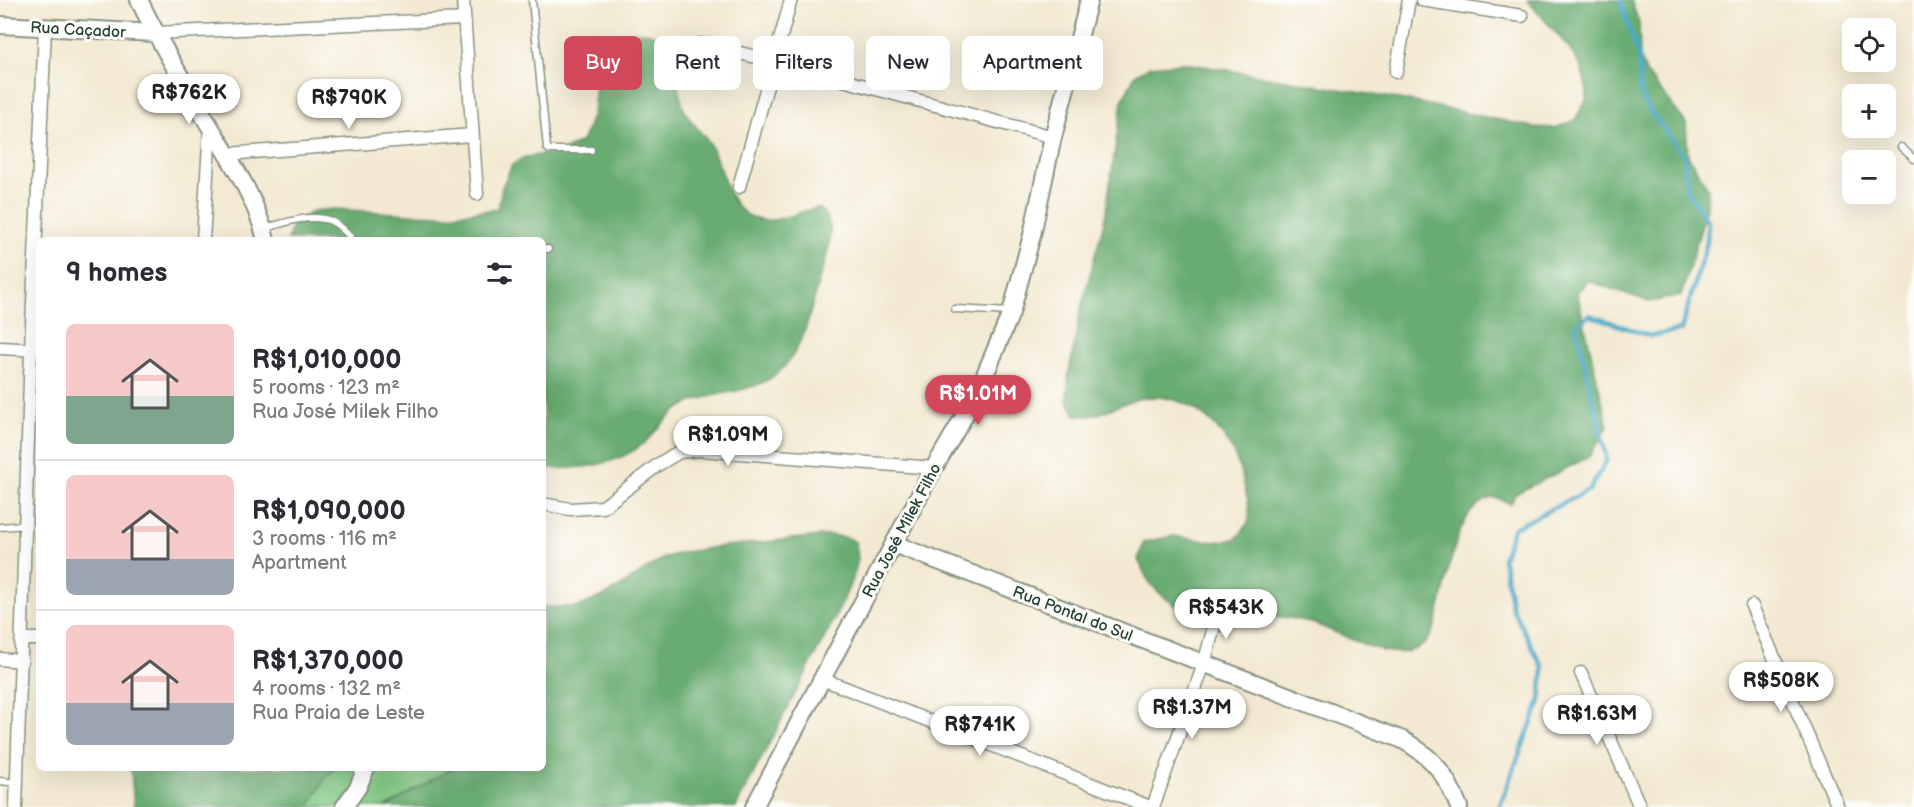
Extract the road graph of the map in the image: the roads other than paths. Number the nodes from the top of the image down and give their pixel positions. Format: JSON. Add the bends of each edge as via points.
{"nodes":[{"id":1,"x":139,"y":0,"type":"edge"},
{"id":2,"x":463,"y":0,"type":"edge"},
{"id":3,"x":532,"y":0,"type":"edge"},
{"id":4,"x":791,"y":0,"type":"edge"},
{"id":5,"x":1089,"y":0,"type":"edge"},
{"id":6,"x":1409,"y":0,"type":"edge"},
{"id":7,"x":1422,"y":0,"type":"edge"},
{"id":8,"x":1522,"y":16,"type":"dead end"},
{"id":9,"x":464,"y":19,"type":"junction"},
{"id":10,"x":0,"y":26,"type":"edge"},
{"id":11,"x":45,"y":28,"type":"junction"},
{"id":12,"x":156,"y":33,"type":"junction"},
{"id":13,"x":780,"y":36,"type":"edge"},
{"id":14,"x":1396,"y":72,"type":"dead end"},
{"id":15,"x":854,"y":83,"type":"edge"},
{"id":16,"x":765,"y":90,"type":"edge"},
{"id":17,"x":210,"y":127,"type":"junction"},
{"id":18,"x":471,"y":135,"type":"junction"},
{"id":19,"x":1053,"y":137,"type":"junction"},
{"id":20,"x":1901,"y":147,"type":"dead end"},
{"id":21,"x":591,"y":150,"type":"dead end"},
{"id":22,"x":228,"y":154,"type":"junction"},
{"id":23,"x":1914,"y":159,"type":"edge"},
{"id":24,"x":739,"y":187,"type":"dead end"},
{"id":25,"x":477,"y":194,"type":"dead end"},
{"id":26,"x":265,"y":235,"type":"edge"},
{"id":27,"x":39,"y":237,"type":"edge"},
{"id":28,"x":203,"y":237,"type":"edge"},
{"id":29,"x":350,"y":237,"type":"edge"},
{"id":30,"x":955,"y":309,"type":"dead end"},
{"id":31,"x":1011,"y":312,"type":"junction"},
{"id":32,"x":36,"y":318,"type":"edge"},
{"id":33,"x":0,"y":348,"type":"edge"},
{"id":34,"x":35,"y":350,"type":"edge"},
{"id":35,"x":934,"y":468,"type":"junction"},
{"id":36,"x":546,"y":505,"type":"edge"},
{"id":37,"x":26,"y":525,"type":"junction"},
{"id":38,"x":0,"y":527,"type":"edge"},
{"id":39,"x":894,"y":544,"type":"junction"},
{"id":40,"x":1752,"y":606,"type":"dead end"},
{"id":41,"x":1220,"y":608,"type":"dead end"},
{"id":42,"x":22,"y":639,"type":"junction"},
{"id":43,"x":36,"y":639,"type":"edge"},
{"id":44,"x":0,"y":660,"type":"edge"},
{"id":45,"x":22,"y":661,"type":"junction"},
{"id":46,"x":1204,"y":664,"type":"junction"},
{"id":47,"x":1581,"y":673,"type":"dead end"},
{"id":48,"x":822,"y":679,"type":"junction"},
{"id":49,"x":365,"y":771,"type":"edge"},
{"id":50,"x":0,"y":781,"type":"edge"},
{"id":51,"x":17,"y":783,"type":"junction"},
{"id":52,"x":16,"y":807,"type":"edge"},
{"id":53,"x":344,"y":807,"type":"edge"},
{"id":54,"x":754,"y":807,"type":"edge"},
{"id":55,"x":1151,"y":807,"type":"edge"},
{"id":56,"x":1459,"y":807,"type":"edge"},
{"id":57,"x":1640,"y":807,"type":"edge"},
{"id":58,"x":1838,"y":807,"type":"edge"}],
"edges":[{"from":1,"to":12,"type":"street"},
{"from":2,"to":9,"type":"street"},
{"from":3,"to":21,"type":"lane","via":[[547,148]]},
{"from":4,"to":13,"type":"street"},
{"from":5,"to":19,"type":"street","name":"Rua José Milek Filho"},
{"from":6,"to":14,"type":"street"},
{"from":7,"to":8,"type":"street"},
{"from":9,"to":12,"type":"street"},
{"from":9,"to":18,"type":"street"},
{"from":10,"to":11,"type":"street","name":"Rua Caçador"},
{"from":11,"to":12,"type":"street","name":"Rua Caçador"},
{"from":11,"to":27,"type":"street"},
{"from":12,"to":17,"type":"street"},
{"from":15,"to":19,"type":"street"},
{"from":16,"to":24,"type":"street"},
{"from":17,"to":22,"type":"street"},
{"from":17,"to":28,"type":"street"},
{"from":18,"to":22,"type":"street"},
{"from":18,"to":25,"type":"street"},
{"from":19,"to":31,"type":"street","name":"Rua José Milek Filho"},
{"from":20,"to":23,"type":"lane"},
{"from":22,"to":26,"type":"street"},
{"from":26,"to":29,"type":"lane","via":[[288,222],[316,218],[332,221]]},
{"from":30,"to":31,"type":"lane"},
{"from":31,"to":35,"type":"street","name":"Rua José Milek Filho","via":[[976,396]]},
{"from":32,"to":34,"type":"street"},
{"from":33,"to":34,"type":"street"},
{"from":34,"to":37,"type":"street"},
{"from":35,"to":36,"type":"street","via":[[701,450],[679,452],[603,507],[570,509]]},
{"from":35,"to":39,"type":"street","name":"Rua José Milek Filho"},
{"from":37,"to":38,"type":"lane"},
{"from":37,"to":42,"type":"street"},
{"from":39,"to":46,"type":"street","name":"Rua Pontal do Sul"},
{"from":39,"to":48,"type":"street","name":"Rua José Milek Filho"},
{"from":40,"to":58,"type":"street"},
{"from":41,"to":46,"type":"street"},
{"from":42,"to":43,"type":"street"},
{"from":42,"to":45,"type":"street"},
{"from":44,"to":45,"type":"street"},
{"from":45,"to":51,"type":"street"},
{"from":46,"to":55,"type":"street"},
{"from":46,"to":56,"type":"street","name":"Rua Pontal do Sul","via":[[1411,745],[1436,763]]},
{"from":47,"to":57,"type":"street"},
{"from":48,"to":54,"type":"street","name":"Rua José Milek Filho"},
{"from":48,"to":55,"type":"street"},
{"from":49,"to":53,"type":"street"},
{"from":50,"to":51,"type":"lane"},
{"from":51,"to":52,"type":"street"}]}
